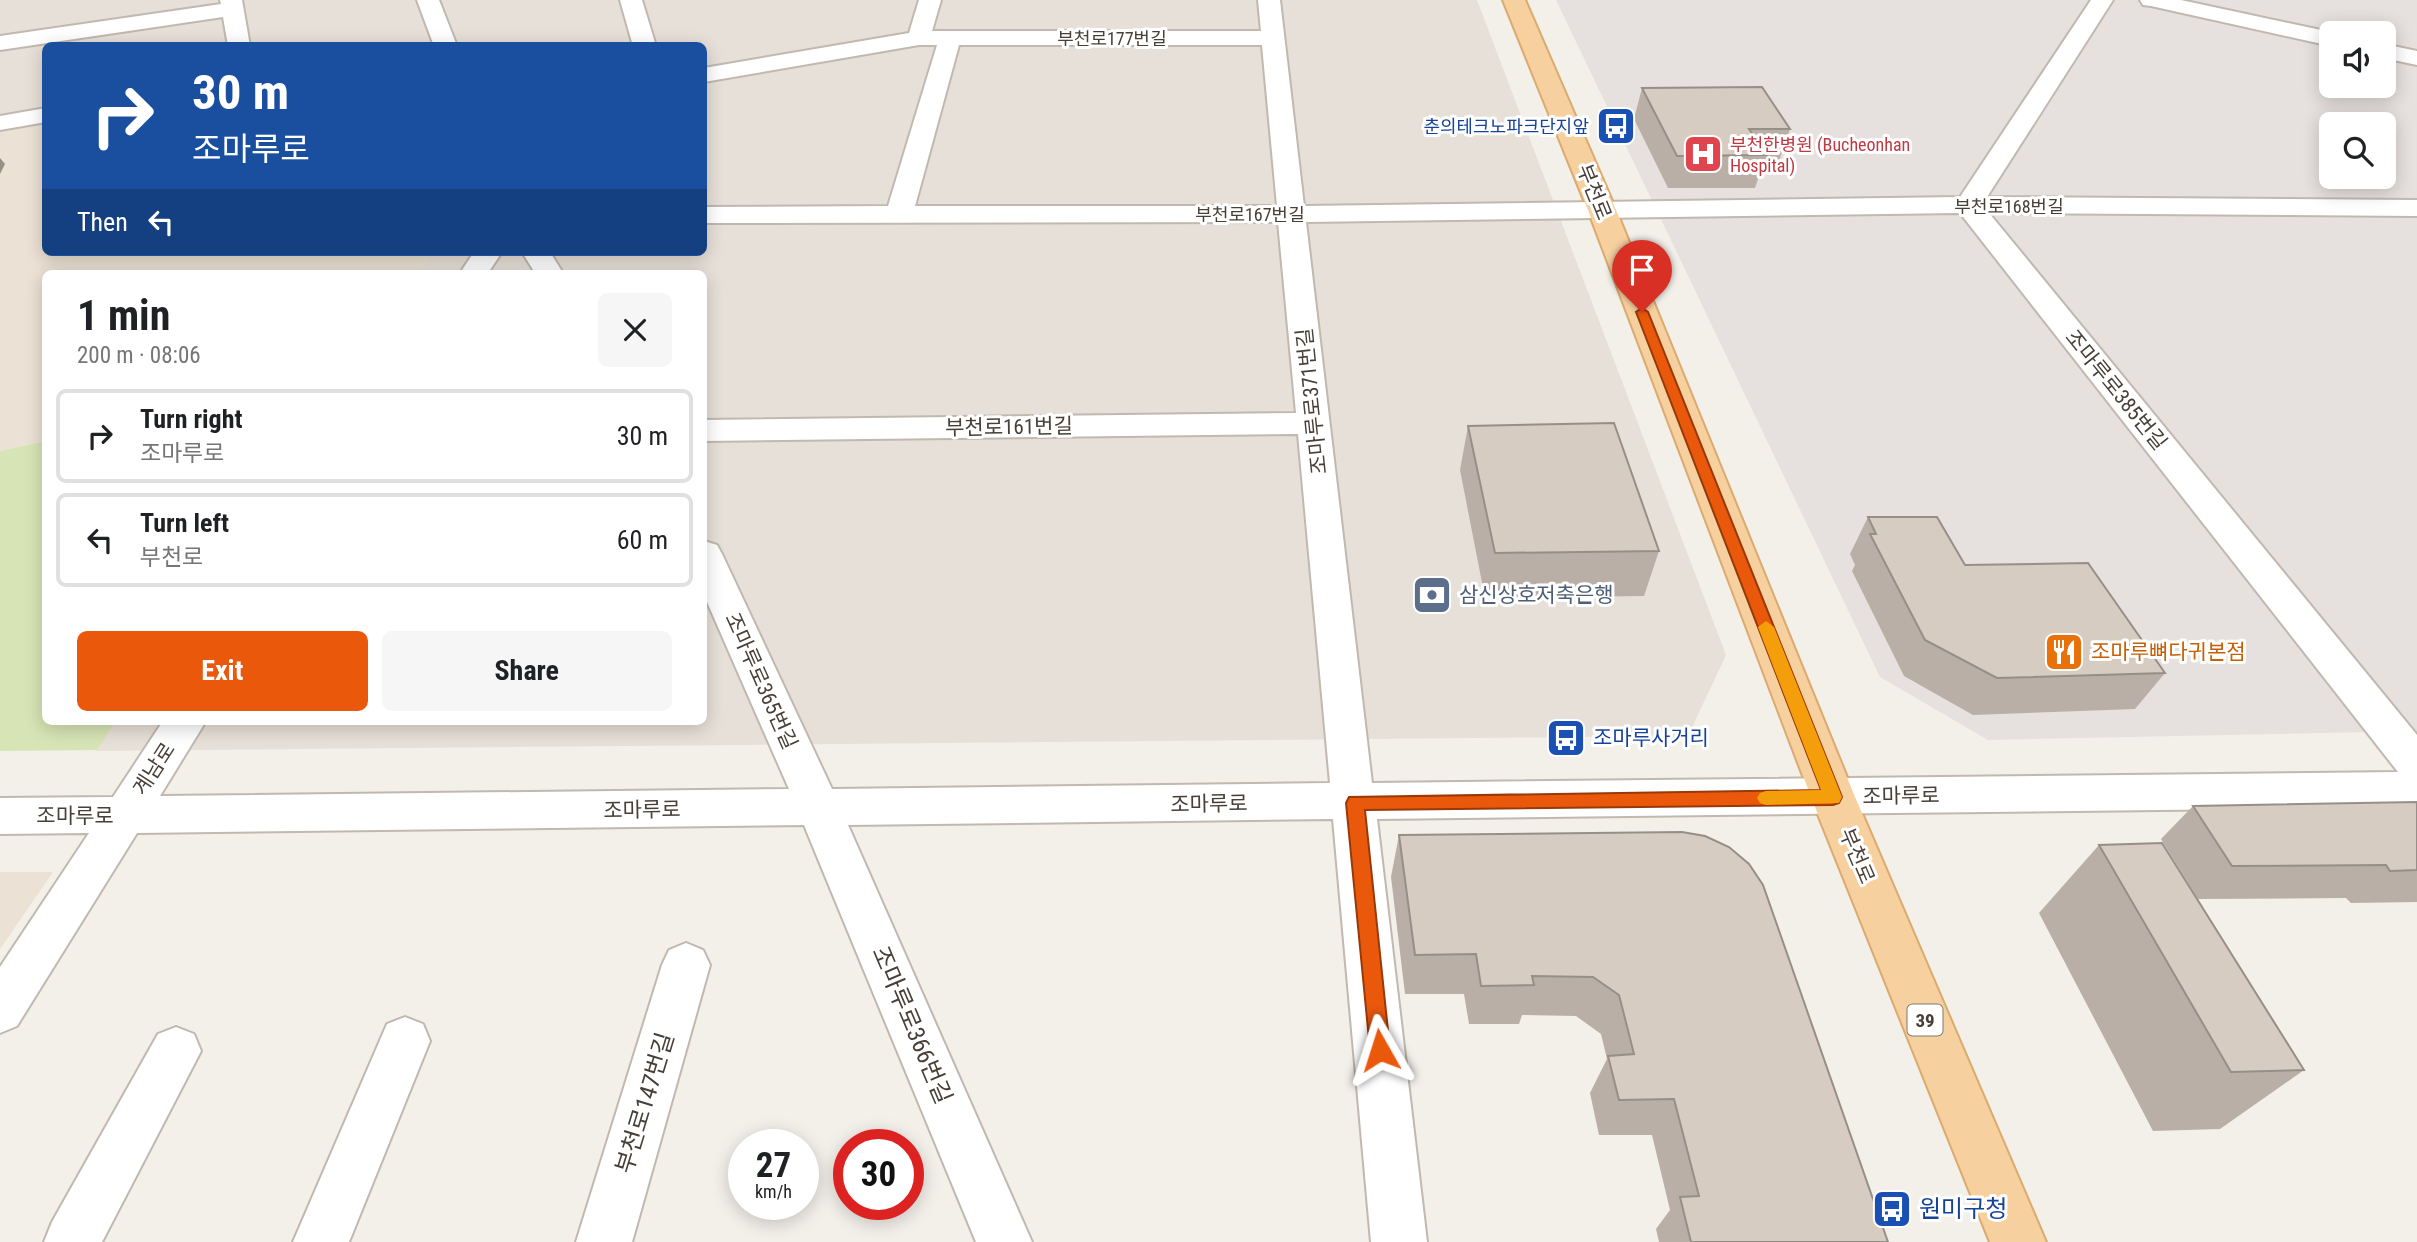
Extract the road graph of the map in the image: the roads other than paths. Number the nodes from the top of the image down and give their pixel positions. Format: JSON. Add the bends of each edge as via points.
{"nodes":[{"id":1,"x":428,"y":0,"type":"edge"},
{"id":2,"x":631,"y":0,"type":"edge"},
{"id":3,"x":930,"y":0,"type":"edge"},
{"id":4,"x":1269,"y":0,"type":"edge"},
{"id":5,"x":1514,"y":0,"type":"edge"},
{"id":6,"x":2102,"y":0,"type":"edge"},
{"id":7,"x":2151,"y":0,"type":"edge"},
{"id":8,"x":231,"y":4,"type":"edge"},
{"id":9,"x":2319,"y":37,"type":"edge"},
{"id":10,"x":919,"y":38,"type":"junction"},
{"id":11,"x":950,"y":38,"type":"junction"},
{"id":12,"x":1273,"y":38,"type":"junction"},
{"id":13,"x":238,"y":42,"type":"edge"},
{"id":14,"x":444,"y":42,"type":"edge"},
{"id":15,"x":644,"y":42,"type":"edge"},
{"id":16,"x":0,"y":43,"type":"edge"},
{"id":17,"x":2396,"y":54,"type":"edge"},
{"id":18,"x":2417,"y":58,"type":"edge"},
{"id":19,"x":707,"y":74,"type":"edge"},
{"id":20,"x":42,"y":116,"type":"edge"},
{"id":21,"x":0,"y":123,"type":"edge"},
{"id":22,"x":1968,"y":205,"type":"junction"},
{"id":23,"x":2417,"y":208,"type":"edge"},
{"id":24,"x":1602,"y":210,"type":"junction"},
{"id":25,"x":1292,"y":214,"type":"junction"},
{"id":26,"x":707,"y":215,"type":"edge"},
{"id":27,"x":899,"y":215,"type":"junction"},
{"id":28,"x":1314,"y":423,"type":"junction"},
{"id":29,"x":707,"y":431,"type":"edge"},
{"id":30,"x":707,"y":561,"type":"edge"},
{"id":31,"x":181,"y":725,"type":"edge"},
{"id":32,"x":2417,"y":765,"type":"edge"},
{"id":33,"x":2417,"y":789,"type":"edge"},
{"id":34,"x":1833,"y":797,"type":"junction"},
{"id":35,"x":1355,"y":803,"type":"junction"},
{"id":36,"x":819,"y":808,"type":"junction"},
{"id":37,"x":0,"y":816,"type":"edge"},
{"id":38,"x":123,"y":816,"type":"junction"},
{"id":39,"x":686,"y":965,"type":"dead end"},
{"id":40,"x":0,"y":1010,"type":"edge"},
{"id":41,"x":405,"y":1041,"type":"dead end"},
{"id":42,"x":176,"y":1051,"type":"dead end"},
{"id":43,"x":72,"y":1242,"type":"edge"},
{"id":44,"x":321,"y":1242,"type":"edge"},
{"id":45,"x":604,"y":1242,"type":"edge"},
{"id":46,"x":1004,"y":1242,"type":"edge"},
{"id":47,"x":1399,"y":1242,"type":"edge"},
{"id":48,"x":2018,"y":1242,"type":"edge"}],
"edges":[{"from":1,"to":14,"type":"street"},
{"from":2,"to":15,"type":"street"},
{"from":3,"to":10,"type":"street"},
{"from":4,"to":12,"type":"street","name":"조마루로371번길"},
{"from":5,"to":24,"type":"main road","name":"부천로","number":"39"},
{"from":6,"to":22,"type":"street"},
{"from":7,"to":9,"type":"street"},
{"from":8,"to":13,"type":"street"},
{"from":8,"to":16,"type":"street"},
{"from":10,"to":11,"type":"street","name":"부천로177번길"},
{"from":10,"to":19,"type":"street","name":"부천로177번길"},
{"from":11,"to":12,"type":"street","name":"부천로177번길"},
{"from":11,"to":27,"type":"street"},
{"from":12,"to":25,"type":"street","name":"조마루로371번길"},
{"from":17,"to":18,"type":"street"},
{"from":20,"to":21,"type":"street"},
{"from":22,"to":23,"type":"street","name":"부천로168번길"},
{"from":22,"to":24,"type":"street","name":"부천로168번길"},
{"from":22,"to":32,"type":"street","name":"조마루로385번길"},
{"from":24,"to":25,"type":"street","name":"부천로167번길"},
{"from":24,"to":34,"type":"main road","name":"부천로","number":"39"},
{"from":25,"to":27,"type":"street","name":"부천로167번길"},
{"from":25,"to":28,"type":"street","name":"조마루로371번길"},
{"from":26,"to":27,"type":"street","name":"부천로167번길"},
{"from":28,"to":29,"type":"street","name":"부천로161번길"},
{"from":28,"to":35,"type":"street","name":"조마루로371번길"},
{"from":30,"to":36,"type":"street","name":"조마루로365번길"},
{"from":31,"to":38,"type":"street","name":"계남로"},
{"from":33,"to":34,"type":"street","name":"조마루로"},
{"from":34,"to":35,"type":"street","name":"조마루로"},
{"from":34,"to":48,"type":"main road","name":"부천로","number":"39"},
{"from":35,"to":36,"type":"street","name":"조마루로"},
{"from":35,"to":47,"type":"street","name":"조마루로371번길"},
{"from":36,"to":38,"type":"street","name":"조마루로"},
{"from":36,"to":46,"type":"street","name":"조마루로366번길"},
{"from":37,"to":38,"type":"street","name":"조마루로"},
{"from":38,"to":40,"type":"street","name":"계남로"},
{"from":39,"to":45,"type":"street","name":"부천로147번길"},
{"from":41,"to":44,"type":"street"},
{"from":42,"to":43,"type":"street"}]}
